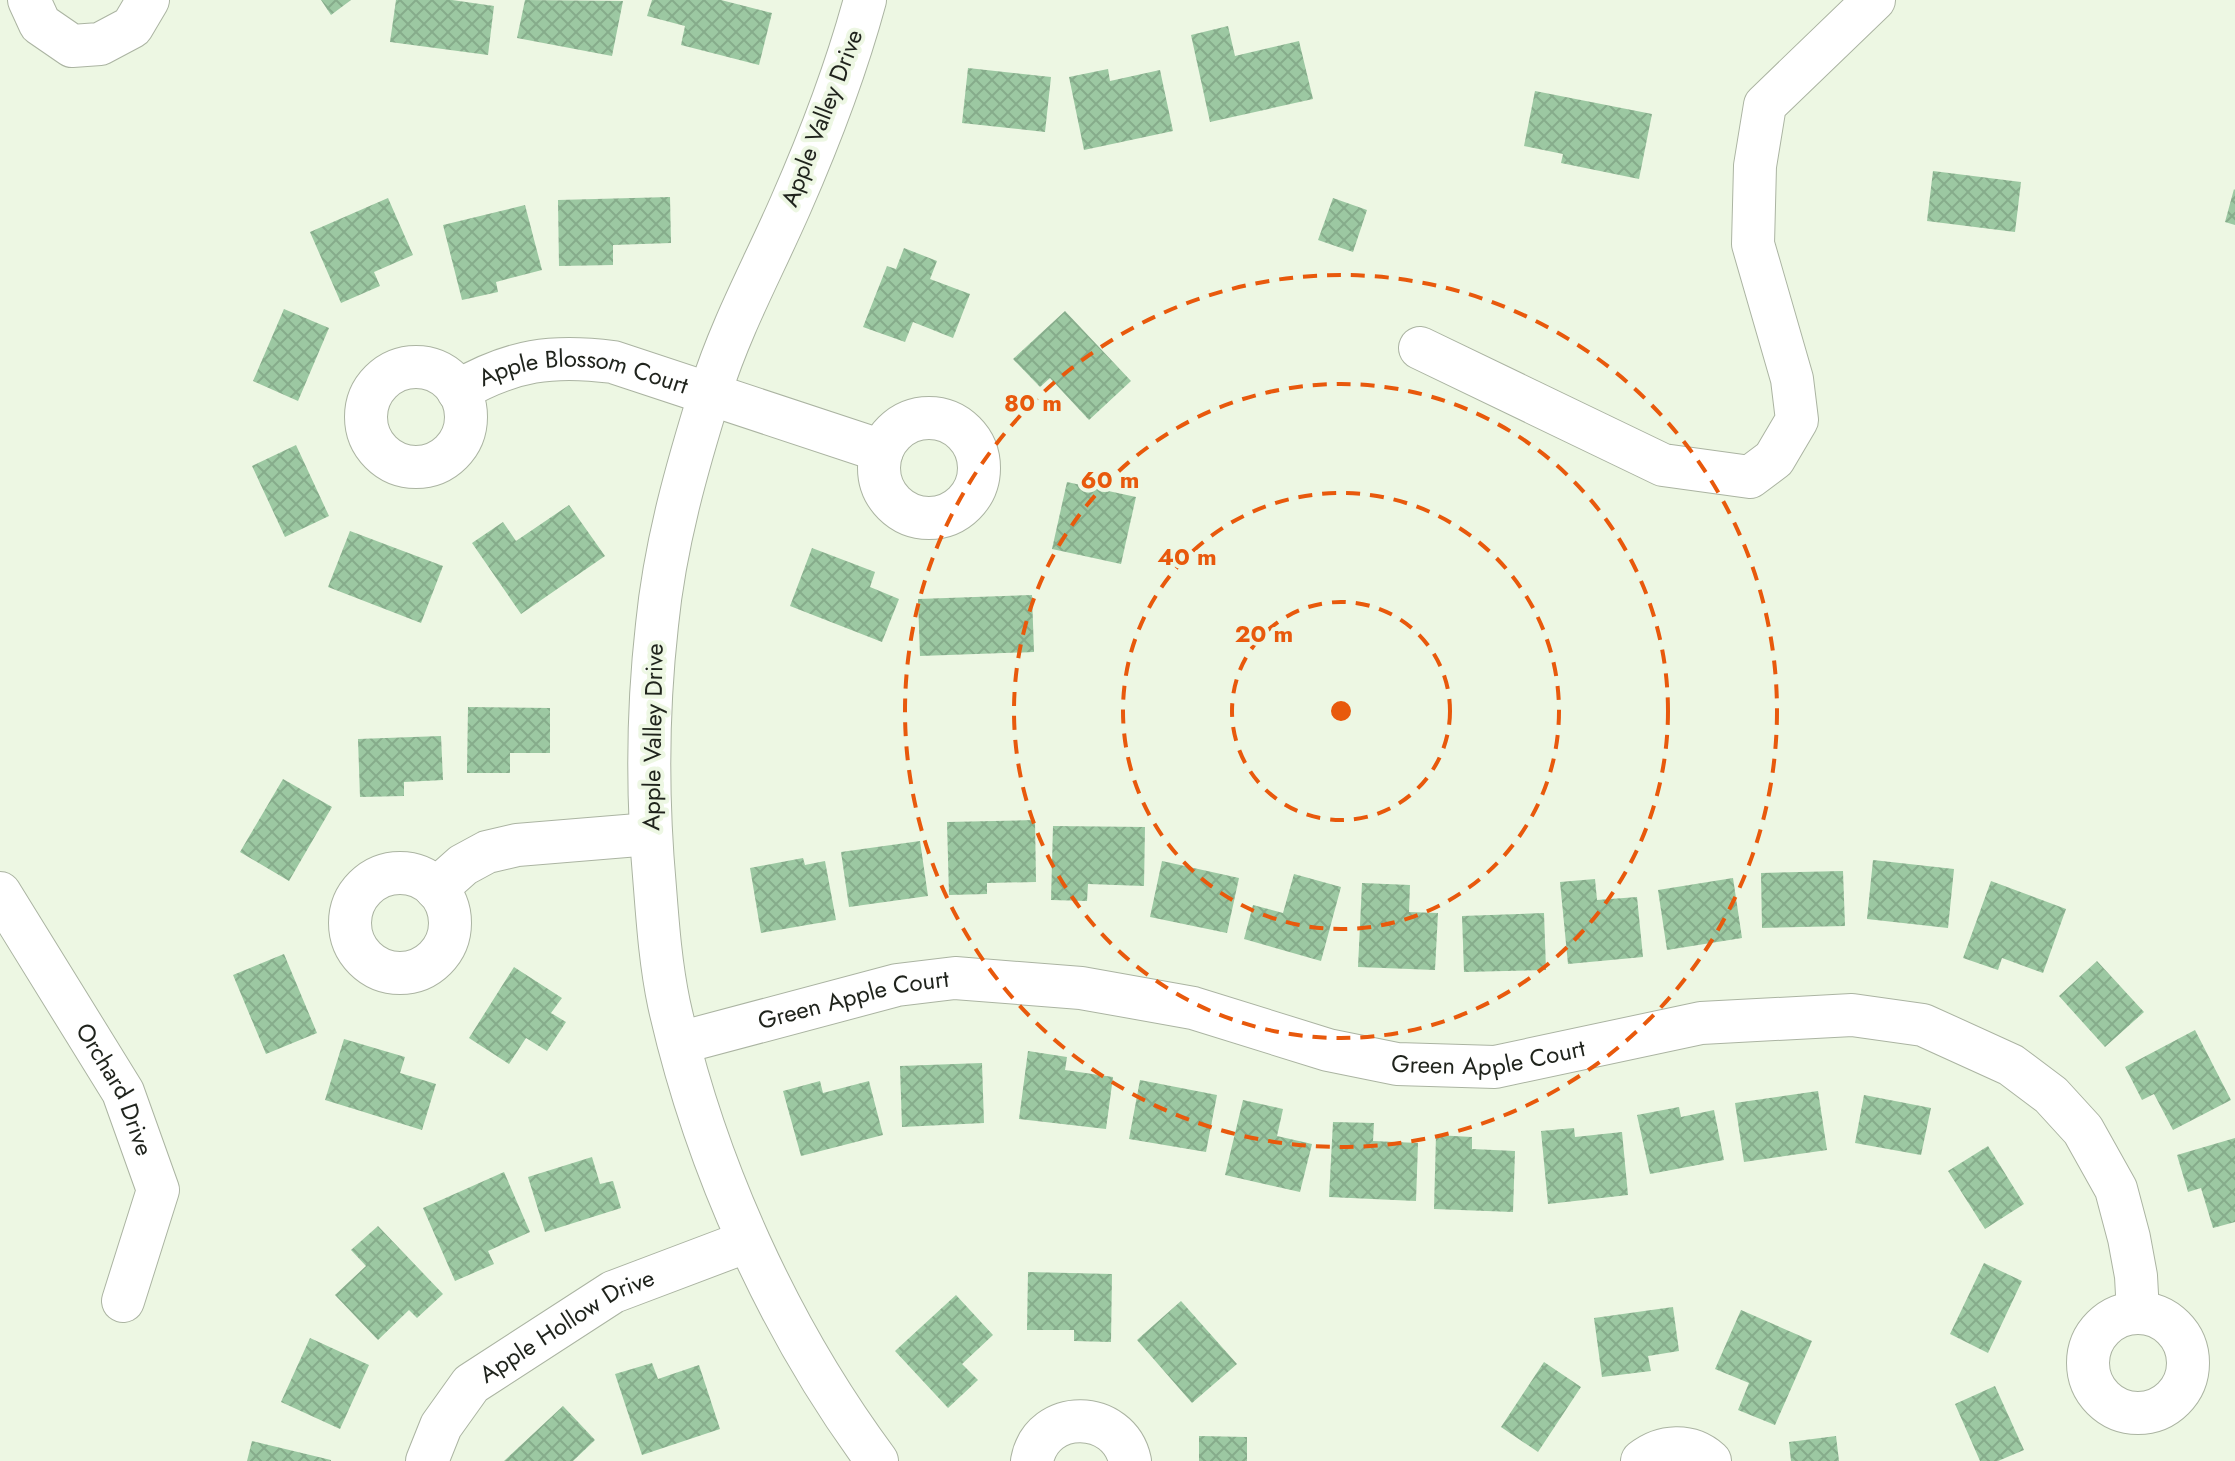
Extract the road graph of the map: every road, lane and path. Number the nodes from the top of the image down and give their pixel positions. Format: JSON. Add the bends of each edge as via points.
{"nodes":[{"id":1,"x":29,"y":0,"type":"edge"},
{"id":2,"x":148,"y":0,"type":"edge"},
{"id":3,"x":865,"y":0,"type":"edge"},
{"id":4,"x":1874,"y":0,"type":"edge"},
{"id":5,"x":1420,"y":348,"type":"dead end"},
{"id":6,"x":458,"y":391,"type":"dead end"},
{"id":7,"x":710,"y":394,"type":"junction"},
{"id":8,"x":882,"y":451,"type":"dead end"},
{"id":9,"x":650,"y":834,"type":"junction"},
{"id":10,"x":436,"y":889,"type":"dead end"},
{"id":11,"x":0,"y":893,"type":"edge"},
{"id":12,"x":679,"y":1043,"type":"junction"},
{"id":13,"x":748,"y":1241,"type":"junction"},
{"id":14,"x":123,"y":1301,"type":"dead end"},
{"id":15,"x":2138,"y":1313,"type":"dead end"},
{"id":16,"x":427,"y":1461,"type":"edge"},
{"id":17,"x":877,"y":1461,"type":"edge"},
{"id":18,"x":1032,"y":1461,"type":"edge"},
{"id":19,"x":1130,"y":1461,"type":"edge"},
{"id":20,"x":1642,"y":1461,"type":"edge"},
{"id":21,"x":1710,"y":1461,"type":"edge"}],
"edges":[{"from":1,"to":2,"type":"street","via":[[40,24],[72,46],[100,44],[132,27]]},
{"from":3,"to":7,"type":"street","name":"Apple Valley Drive","via":[[823,128]]},
{"from":4,"to":5,"type":"street","via":[[1765,105],[1755,166],[1753,244],[1792,379],[1797,420],[1774,459],[1750,477],[1663,465]]},
{"from":6,"to":7,"type":"street","name":"Apple Blossom Court","via":[[513,365],[575,357],[613,362]]},
{"from":7,"to":8,"type":"street","name":"Apple Blossom Court"},
{"from":7,"to":9,"type":"street","name":"Apple Valley Drive","via":[[675,516],[657,623],[648,750]]},
{"from":9,"to":10,"type":"street","via":[[502,848],[463,865]]},
{"from":9,"to":12,"type":"street","name":"Apple Valley Drive","via":[[664,978]]},
{"from":11,"to":14,"type":"street","name":"Orchard Drive","via":[[123,1092],[158,1190]]},
{"from":12,"to":13,"type":"street","name":"Apple Valley Drive"},
{"from":12,"to":15,"type":"street","name":"Green Apple Court","via":[[897,985],[955,978],[1081,988],[1193,1008],[1328,1050],[1397,1064],[1495,1067],[1701,1023],[1852,1015],[1923,1025],[2011,1065],[2051,1095],[2083,1130],[2116,1189],[2134,1264]]},
{"from":13,"to":16,"type":"street","name":"Apple Hollow Drive","via":[[613,1292],[471,1384],[441,1426]]},
{"from":13,"to":17,"type":"street","name":"Apple Valley Drive","via":[[807,1354]]},
{"from":18,"to":19,"type":"street","via":[[1049,1432],[1075,1420],[1089,1420],[1115,1432]]},
{"from":20,"to":21,"type":"street","via":[[1677,1448],[1691,1449]]}]}
